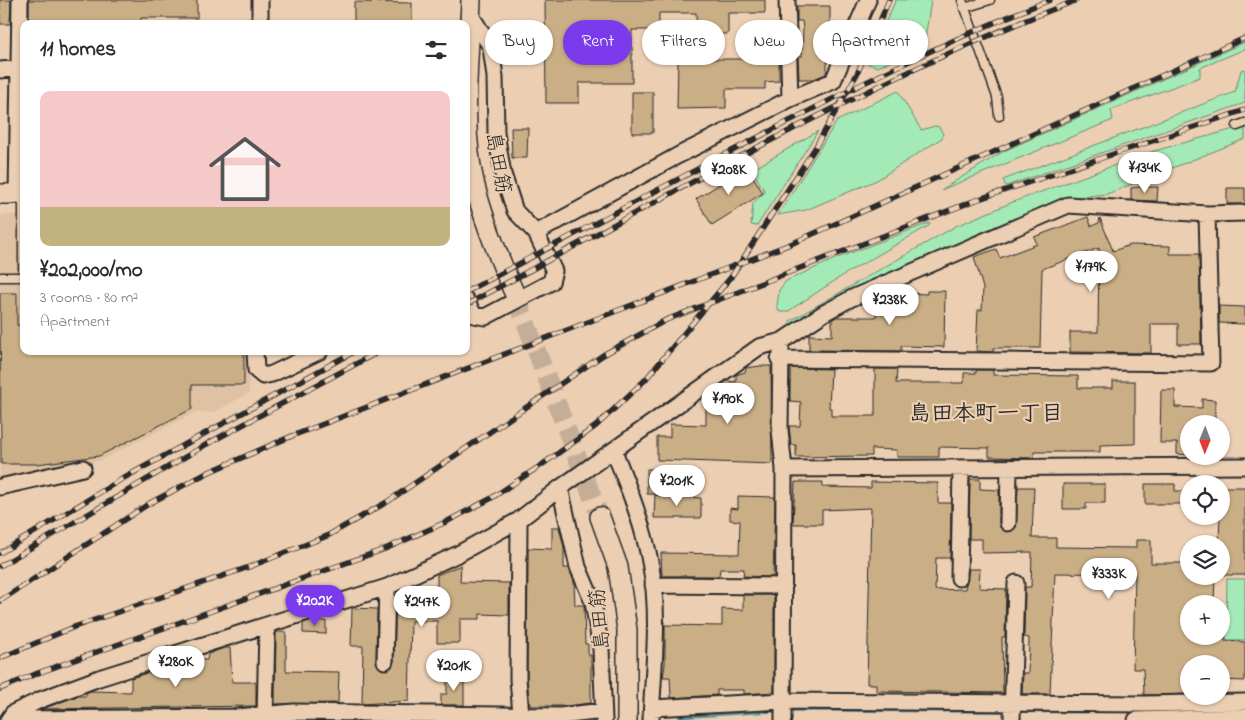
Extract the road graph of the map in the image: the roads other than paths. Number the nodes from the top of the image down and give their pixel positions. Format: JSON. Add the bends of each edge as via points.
{"nodes":[{"id":1,"x":20,"y":0,"type":"edge"},
{"id":2,"x":260,"y":0,"type":"edge"},
{"id":3,"x":787,"y":0,"type":"edge"},
{"id":4,"x":868,"y":0,"type":"edge"},
{"id":5,"x":990,"y":0,"type":"edge"},
{"id":6,"x":963,"y":4,"type":"edge"},
{"id":7,"x":468,"y":13,"type":"edge"},
{"id":8,"x":20,"y":20,"type":"edge"},
{"id":9,"x":260,"y":20,"type":"edge"},
{"id":10,"x":20,"y":68,"type":"edge"},
{"id":11,"x":0,"y":70,"type":"edge"},
{"id":12,"x":20,"y":93,"type":"edge"},
{"id":13,"x":790,"y":99,"type":"junction"},
{"id":14,"x":1000,"y":116,"type":"dead end"},
{"id":15,"x":470,"y":147,"type":"edge"},
{"id":16,"x":16,"y":194,"type":"edge"},
{"id":17,"x":1245,"y":213,"type":"edge"},
{"id":18,"x":1207,"y":214,"type":"junction"},
{"id":19,"x":536,"y":233,"type":"junction"},
{"id":20,"x":20,"y":241,"type":"edge"},
{"id":21,"x":0,"y":277,"type":"edge"},
{"id":22,"x":20,"y":277,"type":"edge"},
{"id":23,"x":516,"y":297,"type":"tunnel mouth"},
{"id":24,"x":470,"y":308,"type":"edge"},
{"id":25,"x":782,"y":341,"type":"junction"},
{"id":26,"x":255,"y":355,"type":"edge"},
{"id":27,"x":312,"y":355,"type":"edge"},
{"id":28,"x":779,"y":359,"type":"junction"},
{"id":29,"x":614,"y":451,"type":"junction"},
{"id":30,"x":1245,"y":466,"type":"edge"},
{"id":31,"x":83,"y":468,"type":"dead end"},
{"id":32,"x":961,"y":468,"type":"junction"},
{"id":33,"x":1009,"y":468,"type":"junction"},
{"id":34,"x":784,"y":469,"type":"junction"},
{"id":35,"x":0,"y":487,"type":"edge"},
{"id":36,"x":560,"y":488,"type":"junction"},
{"id":37,"x":600,"y":517,"type":"tunnel mouth"},
{"id":38,"x":519,"y":520,"type":"junction"},
{"id":39,"x":1008,"y":523,"type":"dead end"},
{"id":40,"x":959,"y":578,"type":"dead end"},
{"id":41,"x":1016,"y":583,"type":"dead end"},
{"id":42,"x":653,"y":585,"type":"junction"},
{"id":43,"x":783,"y":586,"type":"junction"},
{"id":44,"x":387,"y":587,"type":"junction"},
{"id":45,"x":267,"y":626,"type":"junction"},
{"id":46,"x":385,"y":661,"type":"dead end"},
{"id":47,"x":1245,"y":702,"type":"edge"},
{"id":48,"x":783,"y":710,"type":"edge"},
{"id":49,"x":1012,"y":711,"type":"edge"},
{"id":50,"x":652,"y":714,"type":"edge"},
{"id":51,"x":521,"y":715,"type":"junction"},
{"id":52,"x":604,"y":716,"type":"edge"},
{"id":53,"x":10,"y":717,"type":"edge"},
{"id":54,"x":1245,"y":717,"type":"edge"},
{"id":55,"x":265,"y":718,"type":"edge"},
{"id":56,"x":627,"y":720,"type":"edge"},
{"id":57,"x":1136,"y":720,"type":"edge"}],
"edges":[{"from":1,"to":8,"type":"street"},
{"from":2,"to":9,"type":"street"},
{"from":3,"to":13,"type":"street"},
{"from":4,"to":13,"type":"street","via":[[833,81]]},
{"from":5,"to":6,"type":"lane"},
{"from":6,"to":14,"type":"lane","via":[[997,97]]},
{"from":7,"to":19,"type":"street","via":[[491,47],[496,133],[503,174],[515,211]]},
{"from":10,"to":11,"type":"street"},
{"from":12,"to":16,"type":"street"},
{"from":13,"to":19,"type":"street"},
{"from":15,"to":23,"type":"street","name":"島田筋","via":[[475,185],[495,248]]},
{"from":16,"to":20,"type":"lane"},
{"from":17,"to":18,"type":"street"},
{"from":18,"to":25,"type":"street","via":[[1068,205],[852,298]]},
{"from":18,"to":28,"type":"street","via":[[1212,363]]},
{"from":19,"to":24,"type":"street","via":[[554,270],[552,282],[485,317],[474,315]]},
{"from":21,"to":22,"type":"lane"},
{"from":25,"to":28,"type":"street"},
{"from":25,"to":29,"type":"street","via":[[759,347]]},
{"from":26,"to":27,"type":"street","via":[[256,370],[262,376]]},
{"from":28,"to":34,"type":"street"},
{"from":29,"to":36,"type":"street"},
{"from":29,"to":42,"type":"street","via":[[639,513]]},
{"from":30,"to":33,"type":"street"},
{"from":31,"to":35,"type":"street"},
{"from":32,"to":33,"type":"street"},
{"from":32,"to":34,"type":"street"},
{"from":32,"to":40,"type":"street"},
{"from":33,"to":39,"type":"street"},
{"from":34,"to":43,"type":"street"},
{"from":36,"to":38,"type":"street"},
{"from":36,"to":52,"type":"street","via":[[578,568],[592,602],[601,649]]},
{"from":37,"to":56,"type":"street","name":"島田筋","via":[[618,567],[627,630]]},
{"from":38,"to":44,"type":"street","via":[[458,554]]},
{"from":38,"to":51,"type":"street","via":[[518,679]]},
{"from":41,"to":49,"type":"street"},
{"from":42,"to":43,"type":"street"},
{"from":42,"to":50,"type":"street"},
{"from":43,"to":48,"type":"street"},
{"from":44,"to":45,"type":"street"},
{"from":44,"to":46,"type":"street"},
{"from":45,"to":53,"type":"street","via":[[99,678],[40,700]]},
{"from":45,"to":55,"type":"street"},
{"from":47,"to":49,"type":"street"},
{"from":48,"to":49,"type":"street"},
{"from":48,"to":50,"type":"street"},
{"from":51,"to":52,"type":"street"},
{"from":51,"to":55,"type":"street","via":[[294,712]]},
{"from":53,"to":55,"type":"street"},
{"from":54,"to":57,"type":"street"}]}
